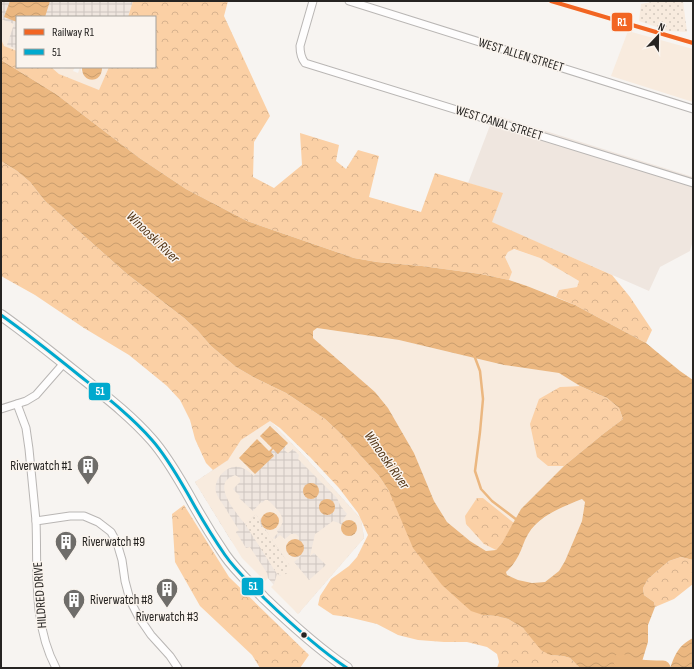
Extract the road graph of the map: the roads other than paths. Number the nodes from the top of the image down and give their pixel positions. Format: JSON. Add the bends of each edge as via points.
{"nodes":[{"id":1,"x":313,"y":1,"type":"edge"},
{"id":2,"x":349,"y":1,"type":"edge"},
{"id":3,"x":693,"y":109,"type":"edge"},
{"id":4,"x":693,"y":182,"type":"edge"},
{"id":5,"x":1,"y":315,"type":"edge"},
{"id":6,"x":64,"y":363,"type":"junction"},
{"id":7,"x":17,"y":404,"type":"junction"},
{"id":8,"x":1,"y":409,"type":"edge"},
{"id":9,"x":36,"y":520,"type":"junction"},
{"id":10,"x":56,"y":668,"type":"edge"},
{"id":11,"x":178,"y":668,"type":"edge"},
{"id":12,"x":347,"y":668,"type":"edge"}],
"edges":[{"from":1,"to":4,"type":"street","name":"WEST CANAL STREET","via":[[300,46],[305,63]]},
{"from":2,"to":3,"type":"street","name":"WEST ALLEN STREET"},
{"from":5,"to":6,"type":"main road"},
{"from":6,"to":7,"type":"street","via":[[36,395]]},
{"from":6,"to":12,"type":"main road","via":[[121,409],[153,441],[226,557],[248,583],[303,634]]},
{"from":7,"to":8,"type":"street"},
{"from":7,"to":9,"type":"street","name":"HILDRED DRIVE","via":[[26,428]]},
{"from":9,"to":10,"type":"street","name":"HILDRED DRIVE","via":[[40,614],[44,636]]},
{"from":9,"to":11,"type":"street","via":[[84,516],[111,532],[122,560],[130,600],[151,635]]}]}
